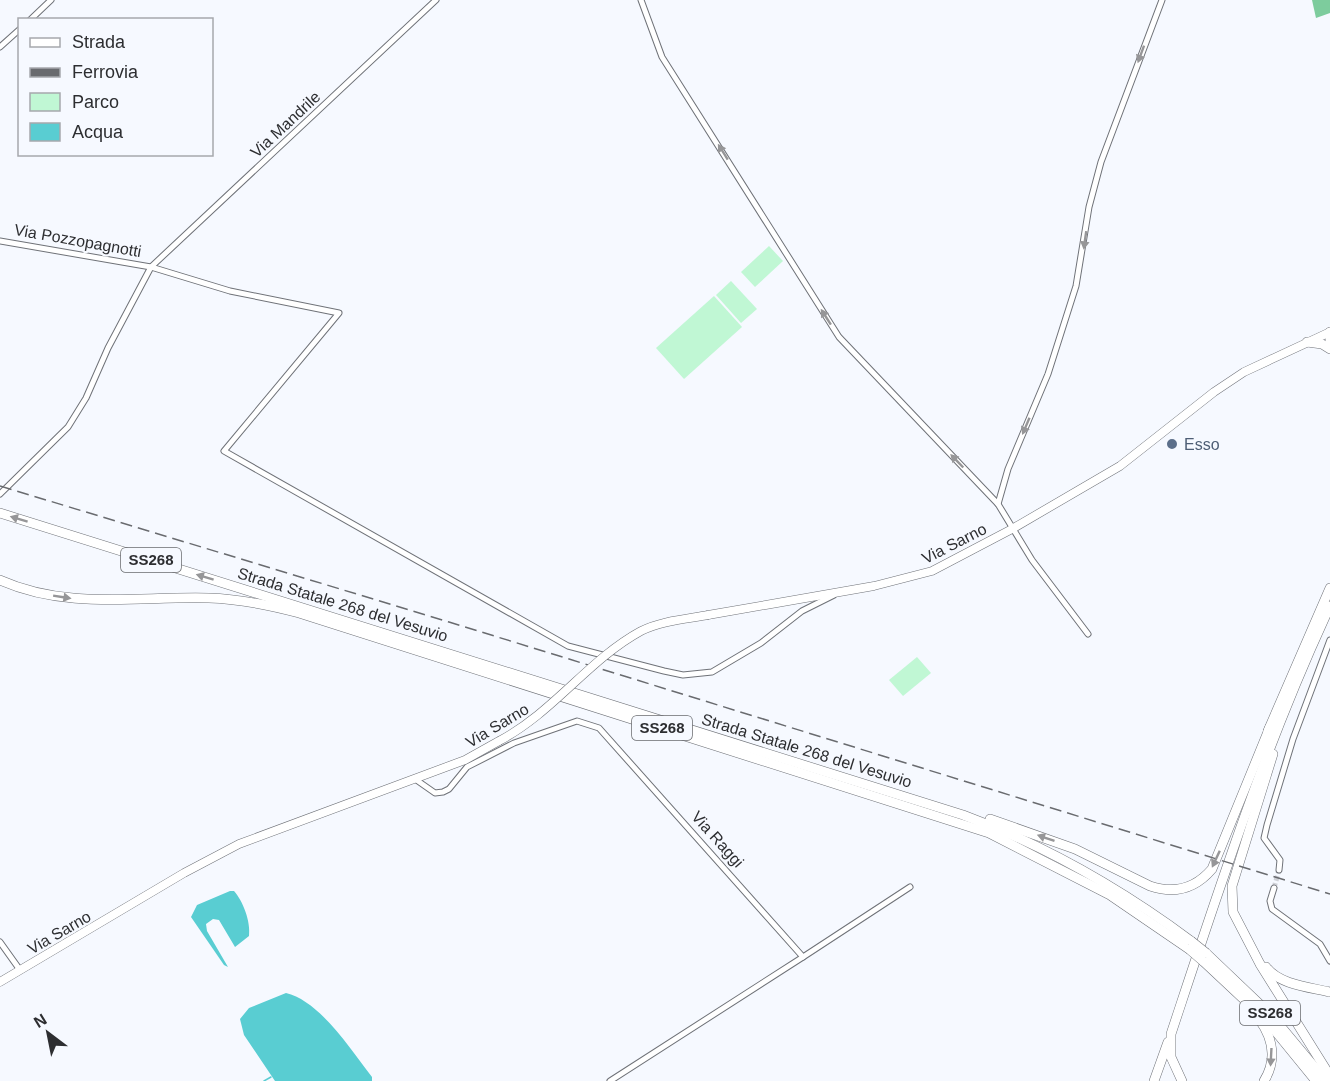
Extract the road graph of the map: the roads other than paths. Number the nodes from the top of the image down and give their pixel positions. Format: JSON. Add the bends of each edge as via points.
{"nodes":[{"id":1,"x":51,"y":0,"type":"edge"},
{"id":2,"x":436,"y":0,"type":"edge"},
{"id":3,"x":641,"y":0,"type":"edge"},
{"id":4,"x":1162,"y":0,"type":"edge"},
{"id":5,"x":32,"y":18,"type":"edge"},
{"id":6,"x":18,"y":31,"type":"edge"},
{"id":7,"x":0,"y":47,"type":"edge"},
{"id":8,"x":0,"y":241,"type":"edge"},
{"id":9,"x":151,"y":267,"type":"junction"},
{"id":10,"x":1330,"y":332,"type":"edge"},
{"id":11,"x":1307,"y":342,"type":"junction"},
{"id":12,"x":1330,"y":344,"type":"edge"},
{"id":13,"x":1330,"y":349,"type":"edge"},
{"id":14,"x":0,"y":494,"type":"edge"},
{"id":15,"x":998,"y":504,"type":"junction"},
{"id":16,"x":0,"y":513,"type":"edge"},
{"id":17,"x":1012,"y":528,"type":"junction"},
{"id":18,"x":3,"y":581,"type":"edge"},
{"id":19,"x":1330,"y":588,"type":"edge"},
{"id":20,"x":844,"y":591,"type":"junction"},
{"id":21,"x":1330,"y":606,"type":"edge"},
{"id":22,"x":1088,"y":634,"type":"dead end"},
{"id":23,"x":1330,"y":640,"type":"edge"},
{"id":24,"x":1305,"y":661,"type":"junction"},
{"id":25,"x":1270,"y":727,"type":"junction"},
{"id":26,"x":415,"y":779,"type":"junction"},
{"id":27,"x":901,"y":794,"type":"junction"},
{"id":28,"x":1229,"y":857,"type":"junction"},
{"id":29,"x":1279,"y":870,"type":"tunnel mouth"},
{"id":30,"x":910,"y":887,"type":"dead end"},
{"id":31,"x":1274,"y":888,"type":"tunnel mouth"},
{"id":32,"x":0,"y":942,"type":"edge"},
{"id":33,"x":1190,"y":945,"type":"junction"},
{"id":34,"x":1255,"y":953,"type":"junction"},
{"id":35,"x":803,"y":957,"type":"junction"},
{"id":36,"x":1205,"y":957,"type":"junction"},
{"id":37,"x":1330,"y":961,"type":"edge"},
{"id":38,"x":20,"y":970,"type":"junction"},
{"id":39,"x":0,"y":982,"type":"edge"},
{"id":40,"x":1330,"y":992,"type":"edge"},
{"id":41,"x":1172,"y":1034,"type":"junction"},
{"id":42,"x":1330,"y":1076,"type":"edge"},
{"id":43,"x":610,"y":1081,"type":"edge"},
{"id":44,"x":1154,"y":1081,"type":"edge"},
{"id":45,"x":1182,"y":1081,"type":"edge"},
{"id":46,"x":1264,"y":1081,"type":"edge"},
{"id":47,"x":1317,"y":1081,"type":"edge"},
{"id":48,"x":1326,"y":1081,"type":"edge"}],
"edges":[{"from":1,"to":5,"type":"street"},
{"from":2,"to":9,"type":"street","name":"Via Mandrile"},
{"from":15,"to":3,"type":"street","one_way":true,"via":[[840,338],[662,57]]},
{"from":4,"to":15,"type":"street","one_way":true,"via":[[1101,162],[1076,286],[1048,374],[1008,469]]},
{"from":6,"to":7,"type":"street"},
{"from":8,"to":9,"type":"street","name":"Via Pozzopagnotti"},
{"from":9,"to":14,"type":"street","name":"Via Mandrile","via":[[68,427]]},
{"from":9,"to":20,"type":"street","name":"Via Pozzopagnotti","via":[[230,291],[339,313],[224,450],[568,646],[674,673],[712,672],[802,611]]},
{"from":10,"to":11,"type":"street","name":"Via Sarno"},
{"from":10,"to":12,"type":"highway"},
{"from":11,"to":13,"type":"highway"},
{"from":11,"to":17,"type":"street","name":"Via Sarno","via":[[1244,372],[1120,466]]},
{"from":15,"to":17,"type":"street"},
{"from":27,"to":16,"type":"highway","name":"Strada Statale 268 del Vesuvio","number":"SS268","one_way":true},
{"from":17,"to":20,"type":"street","name":"Via Sarno","via":[[925,573]]},
{"from":17,"to":22,"type":"street"},
{"from":18,"to":33,"type":"highway","name":"Strada Statale 268 del Vesuvio","number":"SS268","one_way":true,"via":[[69,598],[227,599],[299,614],[989,833],[1110,895]]},
{"from":19,"to":25,"type":"highway"},
{"from":20,"to":26,"type":"street","name":"Via Sarno","bridge":true,"via":[[643,630],[600,661],[538,717],[465,760]]},
{"from":21,"to":24,"type":"highway"},
{"from":23,"to":29,"type":"street","via":[[1293,739],[1264,838],[1280,860]]},
{"from":24,"to":28,"type":"highway"},
{"from":24,"to":34,"type":"highway","via":[[1232,886],[1236,921]]},
{"from":25,"to":27,"type":"highway","one_way":true,"via":[[1212,869],[1199,882],[1181,890],[1150,886],[1059,843],[941,803]]},
{"from":25,"to":28,"type":"highway"},
{"from":26,"to":35,"type":"street","name":"Via Raggi","via":[[435,793],[443,792],[467,767],[514,743],[569,723],[588,722],[599,728],[636,767]]},
{"from":26,"to":38,"type":"street","name":"Via Sarno","via":[[239,844]]},
{"from":27,"to":33,"type":"highway","name":"Strada Statale 268 del Vesuvio","number":"SS268","via":[[1036,846],[1113,888]]},
{"from":28,"to":41,"type":"highway"},
{"from":30,"to":35,"type":"street"},
{"from":31,"to":37,"type":"street","via":[[1272,909],[1320,944]]},
{"from":32,"to":38,"type":"street"},
{"from":33,"to":36,"type":"highway","name":"Strada Statale 268 del Vesuvio","number":"SS268","bridge":true},
{"from":34,"to":40,"type":"highway","via":[[1277,977]]},
{"from":34,"to":42,"type":"highway"},
{"from":35,"to":43,"type":"street"},
{"from":36,"to":46,"type":"highway","one_way":true,"via":[[1268,1034],[1273,1058]]},
{"from":36,"to":47,"type":"highway","name":"Strada Statale 268 del Vesuvio","number":"SS268","via":[[1267,1021]]},
{"from":36,"to":48,"type":"highway","name":"Strada Statale 268 del Vesuvio","number":"SS268","via":[[1272,1016]]},
{"from":38,"to":39,"type":"street","name":"Via Sarno"},
{"from":41,"to":44,"type":"highway"},
{"from":41,"to":45,"type":"highway","via":[[1171,1057]]}]}
